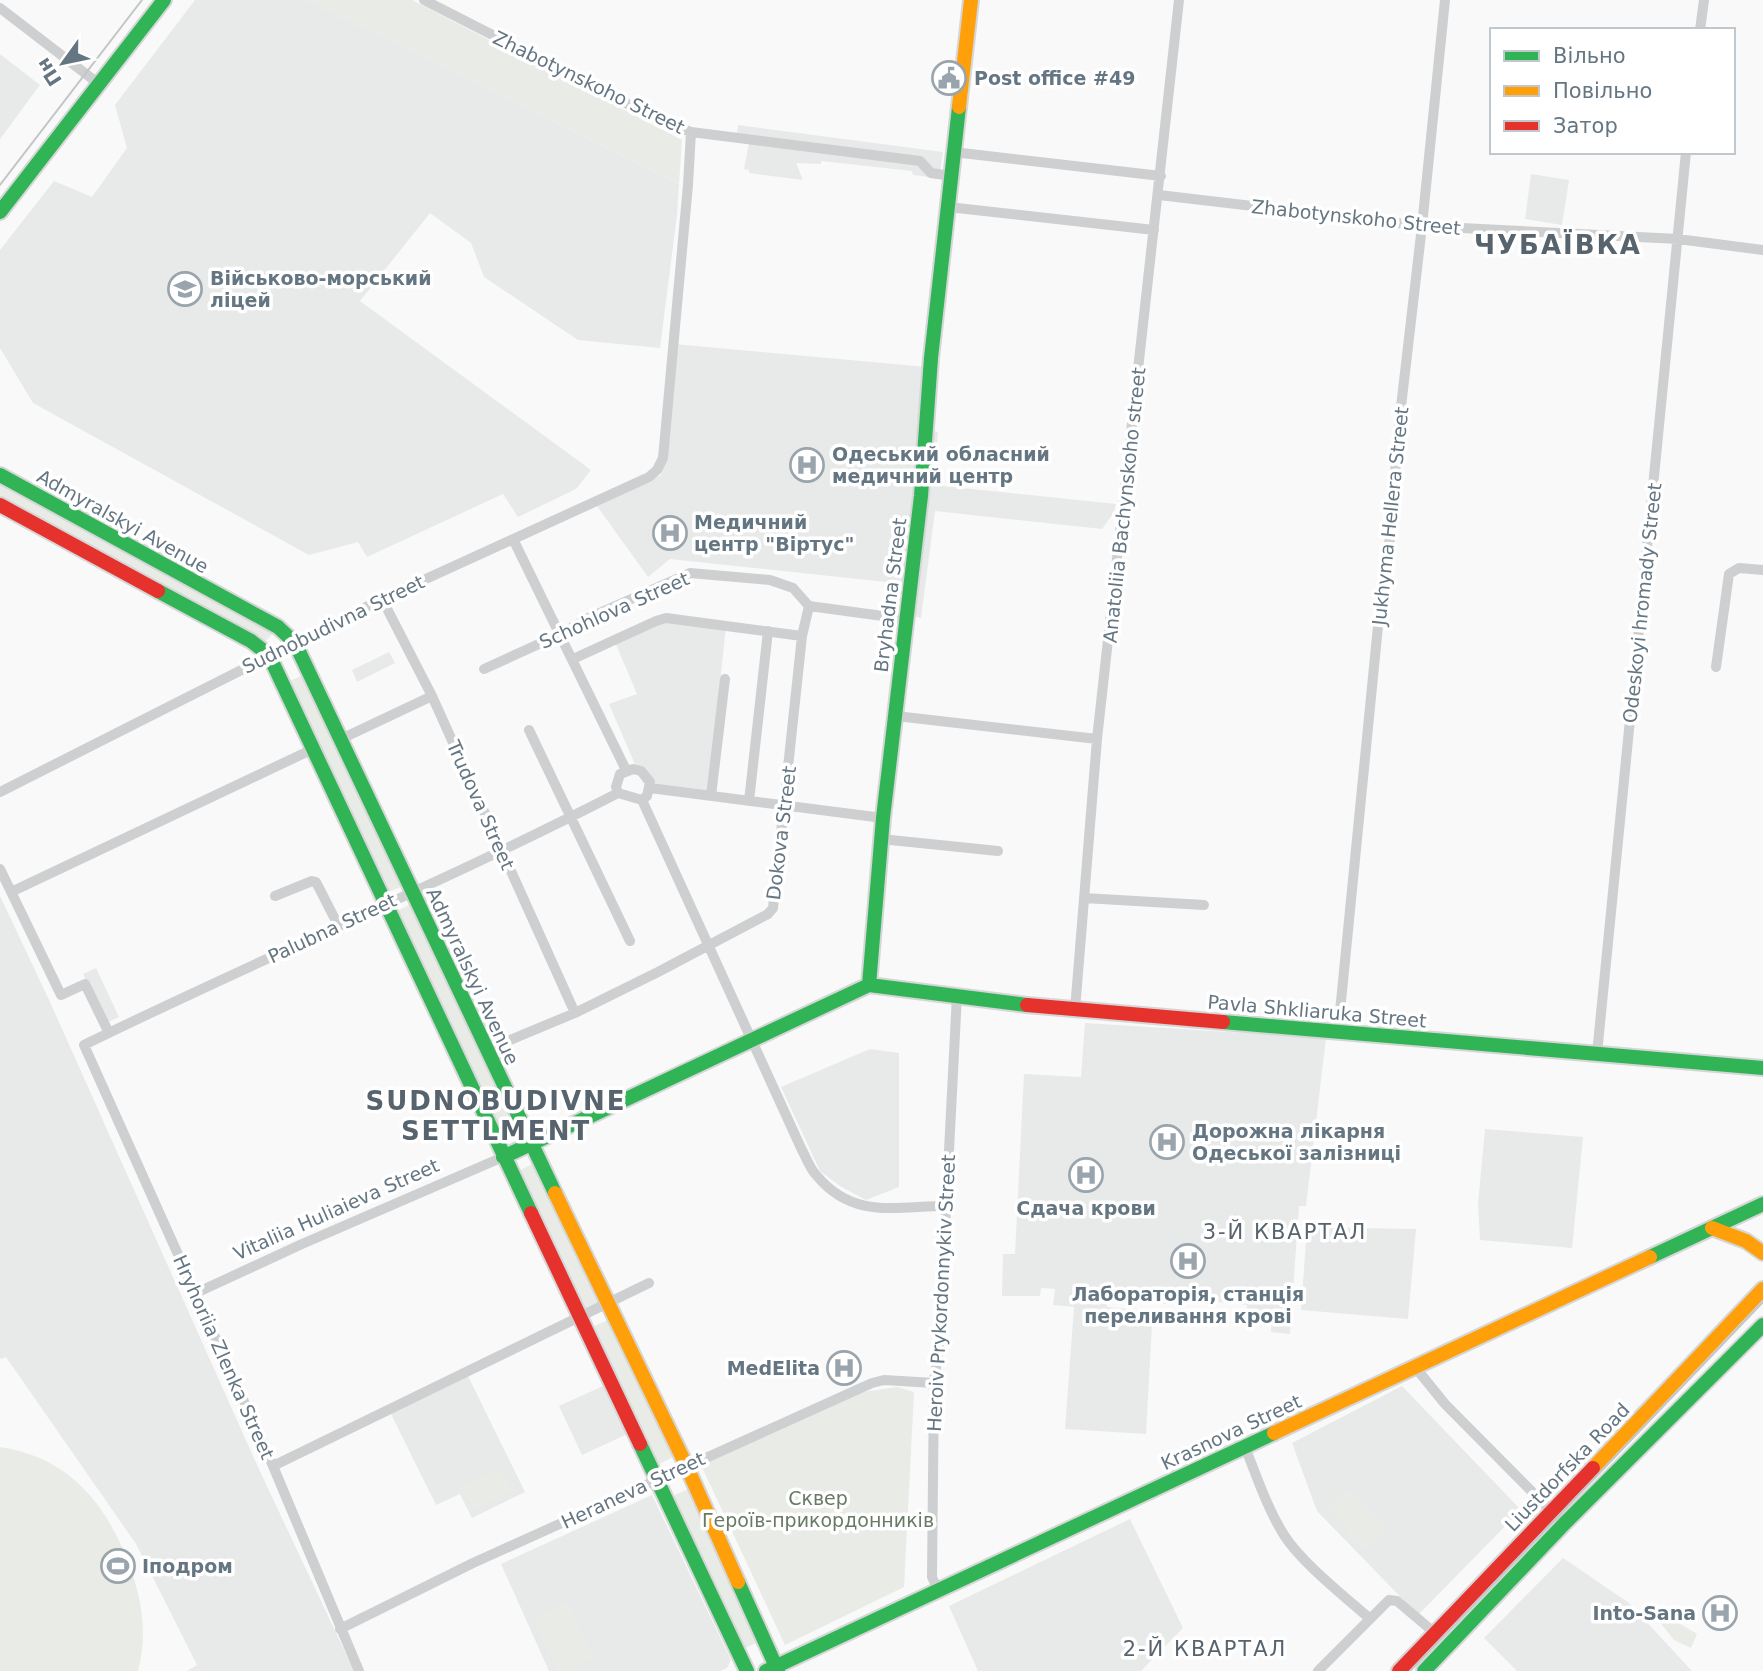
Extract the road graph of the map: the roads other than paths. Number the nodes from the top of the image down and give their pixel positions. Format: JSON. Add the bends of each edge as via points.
{"nodes":[{"id":1,"x":164,"y":0,"type":"edge"},
{"id":2,"x":425,"y":0,"type":"edge"},
{"id":3,"x":971,"y":0,"type":"edge"},
{"id":4,"x":1180,"y":0,"type":"edge"},
{"id":5,"x":1446,"y":0,"type":"edge"},
{"id":6,"x":1704,"y":0,"type":"edge"},
{"id":7,"x":0,"y":8,"type":"edge"},
{"id":8,"x":1700,"y":28,"type":"edge"},
{"id":9,"x":99,"y":84,"type":"junction"},
{"id":10,"x":691,"y":132,"type":"junction"},
{"id":11,"x":953,"y":152,"type":"junction"},
{"id":12,"x":1686,"y":154,"type":"edge"},
{"id":13,"x":951,"y":172,"type":"junction"},
{"id":14,"x":1161,"y":176,"type":"junction"},
{"id":15,"x":1159,"y":195,"type":"junction"},
{"id":16,"x":948,"y":207,"type":"junction"},
{"id":17,"x":0,"y":212,"type":"edge"},
{"id":18,"x":1422,"y":226,"type":"junction"},
{"id":19,"x":1154,"y":230,"type":"junction"},
{"id":20,"x":1678,"y":239,"type":"junction"},
{"id":21,"x":1763,"y":250,"type":"edge"},
{"id":22,"x":0,"y":475,"type":"edge"},
{"id":23,"x":0,"y":505,"type":"edge"},
{"id":24,"x":513,"y":539,"type":"junction"},
{"id":25,"x":1763,"y":570,"type":"edge"},
{"id":26,"x":382,"y":599,"type":"junction"},
{"id":27,"x":809,"y":606,"type":"junction"},
{"id":28,"x":905,"y":619,"type":"junction"},
{"id":29,"x":768,"y":631,"type":"junction"},
{"id":30,"x":561,"y":634,"type":"junction"},
{"id":31,"x":802,"y":636,"type":"junction"},
{"id":32,"x":295,"y":643,"type":"junction"},
{"id":33,"x":269,"y":654,"type":"junction"},
{"id":34,"x":573,"y":659,"type":"junction"},
{"id":35,"x":1716,"y":667,"type":"dead end"},
{"id":36,"x":484,"y":669,"type":"dead end"},
{"id":37,"x":725,"y":679,"type":"dead end"},
{"id":38,"x":432,"y":696,"type":"junction"},
{"id":39,"x":896,"y":716,"type":"junction"},
{"id":40,"x":529,"y":730,"type":"dead end"},
{"id":41,"x":341,"y":739,"type":"junction"},
{"id":42,"x":1097,"y":739,"type":"junction"},
{"id":43,"x":313,"y":749,"type":"junction"},
{"id":44,"x":626,"y":770,"type":"junction"},
{"id":45,"x":650,"y":788,"type":"junction"},
{"id":46,"x":0,"y":792,"type":"edge"},
{"id":47,"x":618,"y":793,"type":"junction"},
{"id":48,"x":710,"y":796,"type":"junction"},
{"id":49,"x":642,"y":800,"type":"junction"},
{"id":50,"x":749,"y":801,"type":"junction"},
{"id":51,"x":785,"y":806,"type":"junction"},
{"id":52,"x":571,"y":817,"type":"junction"},
{"id":53,"x":883,"y":818,"type":"junction"},
{"id":54,"x":881,"y":839,"type":"junction"},
{"id":55,"x":501,"y":851,"type":"junction"},
{"id":56,"x":998,"y":851,"type":"dead end"},
{"id":57,"x":0,"y":869,"type":"edge"},
{"id":58,"x":412,"y":891,"type":"junction"},
{"id":59,"x":11,"y":892,"type":"junction"},
{"id":60,"x":275,"y":896,"type":"dead end"},
{"id":61,"x":1084,"y":898,"type":"junction"},
{"id":62,"x":386,"y":904,"type":"junction"},
{"id":63,"x":1204,"y":905,"type":"dead end"},
{"id":64,"x":338,"y":925,"type":"junction"},
{"id":65,"x":630,"y":941,"type":"dead end"},
{"id":66,"x":708,"y":945,"type":"junction"},
{"id":67,"x":869,"y":985,"type":"junction"},
{"id":68,"x":957,"y":995,"type":"junction"},
{"id":69,"x":1075,"y":1010,"type":"junction"},
{"id":70,"x":575,"y":1013,"type":"junction"},
{"id":71,"x":1338,"y":1032,"type":"junction"},
{"id":72,"x":109,"y":1033,"type":"junction"},
{"id":73,"x":751,"y":1039,"type":"junction"},
{"id":74,"x":84,"y":1045,"type":"joint"},
{"id":75,"x":486,"y":1050,"type":"junction"},
{"id":76,"x":1597,"y":1054,"type":"junction"},
{"id":77,"x":1763,"y":1068,"type":"edge"},
{"id":78,"x":531,"y":1144,"type":"junction"},
{"id":79,"x":503,"y":1157,"type":"junction"},
{"id":80,"x":1763,"y":1204,"type":"edge"},
{"id":81,"x":947,"y":1206,"type":"junction"},
{"id":82,"x":1712,"y":1228,"type":"junction"},
{"id":83,"x":1763,"y":1253,"type":"edge"},
{"id":84,"x":649,"y":1283,"type":"dead end"},
{"id":85,"x":1763,"y":1289,"type":"edge"},
{"id":86,"x":196,"y":1293,"type":"junction"},
{"id":87,"x":607,"y":1303,"type":"junction"},
{"id":88,"x":581,"y":1317,"type":"junction"},
{"id":89,"x":1763,"y":1325,"type":"edge"},
{"id":90,"x":1415,"y":1367,"type":"junction"},
{"id":91,"x":934,"y":1383,"type":"junction"},
{"id":92,"x":1245,"y":1447,"type":"junction"},
{"id":93,"x":686,"y":1465,"type":"junction"},
{"id":94,"x":273,"y":1466,"type":"junction"},
{"id":95,"x":657,"y":1478,"type":"junction"},
{"id":96,"x":1551,"y":1513,"type":"junction"},
{"id":97,"x":1564,"y":1524,"type":"junction"},
{"id":98,"x":939,"y":1590,"type":"junction"},
{"id":99,"x":1368,"y":1618,"type":"junction"},
{"id":100,"x":340,"y":1629,"type":"junction"},
{"id":101,"x":1436,"y":1634,"type":"junction"},
{"id":102,"x":774,"y":1670,"type":"edge"},
{"id":103,"x":359,"y":1671,"type":"edge"},
{"id":104,"x":747,"y":1671,"type":"edge"},
{"id":105,"x":1318,"y":1671,"type":"edge"},
{"id":106,"x":1399,"y":1671,"type":"edge"},
{"id":107,"x":1424,"y":1671,"type":"edge"}],
"edges":[{"from":1,"to":9,"type":"main road"},
{"from":2,"to":10,"type":"street","name":"Zhabotynskoho Street"},
{"from":3,"to":11,"type":"main road","name":"Bryhadna Street"},
{"from":4,"to":14,"type":"street","name":"Anatoliia Bachynskoho street"},
{"from":5,"to":18,"type":"street","name":"Jukhyma Hellera Street"},
{"from":6,"to":8,"type":"street"},
{"from":7,"to":9,"type":"street"},
{"from":9,"to":17,"type":"main road"},
{"from":10,"to":13,"type":"street","name":"Zhabotynskoho Street","via":[[920,161],[931,173]]},
{"from":10,"to":24,"type":"street","name":"Sudnobudivna Street","via":[[663,458],[649,477]]},
{"from":11,"to":13,"type":"main road","name":"Bryhadna Street"},
{"from":11,"to":14,"type":"street"},
{"from":12,"to":20,"type":"street","name":"Odeskoyi hromady Street"},
{"from":13,"to":16,"type":"main road","name":"Bryhadna Street"},
{"from":14,"to":15,"type":"street","name":"Anatoliia Bachynskoho street"},
{"from":15,"to":18,"type":"street","name":"Zhabotynskoho Street"},
{"from":15,"to":19,"type":"street","name":"Anatoliia Bachynskoho street"},
{"from":16,"to":19,"type":"street"},
{"from":16,"to":28,"type":"main road","name":"Bryhadna Street"},
{"from":18,"to":20,"type":"street","name":"Zhabotynskoho Street"},
{"from":18,"to":71,"type":"street","name":"Jukhyma Hellera Street"},
{"from":19,"to":42,"type":"street","name":"Anatoliia Bachynskoho street"},
{"from":20,"to":21,"type":"street","name":"Zhabotynskoho Street"},
{"from":20,"to":76,"type":"street","name":"Odeskoyi hromady Street"},
{"from":22,"to":32,"type":"main road","name":"Admyralskyi Avenue","via":[[278,627]]},
{"from":23,"to":33,"type":"main road","via":[[260,645]]},
{"from":24,"to":26,"type":"street","name":"Sudnobudivna Street"},
{"from":24,"to":30,"type":"street"},
{"from":25,"to":35,"type":"street","via":[[1739,568],[1729,574]]},
{"from":26,"to":32,"type":"street","name":"Sudnobudivna Street"},
{"from":26,"to":38,"type":"street","name":"Trudova Street"},
{"from":27,"to":28,"type":"street"},
{"from":27,"to":30,"type":"street","name":"Schohlova Street","via":[[793,588],[770,580],[690,573]]},
{"from":27,"to":31,"type":"street","name":"Dokova Street"},
{"from":28,"to":39,"type":"main road","name":"Bryhadna Street"},
{"from":29,"to":31,"type":"street"},
{"from":29,"to":34,"type":"street","via":[[666,618]]},
{"from":29,"to":50,"type":"street"},
{"from":30,"to":34,"type":"street"},
{"from":30,"to":36,"type":"street","name":"Schohlova Street"},
{"from":31,"to":51,"type":"street","name":"Dokova Street"},
{"from":32,"to":33,"type":"street","name":"Sudnobudivna Street"},
{"from":32,"to":41,"type":"main road","name":"Admyralskyi Avenue"},
{"from":33,"to":43,"type":"main road"},
{"from":33,"to":46,"type":"street","name":"Sudnobudivna Street"},
{"from":34,"to":44,"type":"street"},
{"from":37,"to":48,"type":"street"},
{"from":38,"to":41,"type":"street"},
{"from":38,"to":55,"type":"street","name":"Trudova Street"},
{"from":39,"to":42,"type":"street"},
{"from":39,"to":53,"type":"main road","name":"Bryhadna Street"},
{"from":40,"to":52,"type":"street"},
{"from":41,"to":58,"type":"main road","name":"Admyralskyi Avenue"},
{"from":42,"to":61,"type":"street","name":"Anatoliia Bachynskoho street"},
{"from":43,"to":59,"type":"street"},
{"from":43,"to":62,"type":"main road"},
{"from":44,"to":45,"type":"street","via":[[646,775]]},
{"from":44,"to":47,"type":"street","via":[[617,780]]},
{"from":45,"to":48,"type":"street"},
{"from":45,"to":49,"type":"street"},
{"from":47,"to":49,"type":"street"},
{"from":47,"to":52,"type":"street","name":"Palubna Street"},
{"from":48,"to":50,"type":"street"},
{"from":49,"to":66,"type":"street"},
{"from":50,"to":51,"type":"street"},
{"from":51,"to":53,"type":"street"},
{"from":51,"to":66,"type":"street","name":"Dokova Street","via":[[773,908]]},
{"from":52,"to":55,"type":"street","name":"Palubna Street"},
{"from":52,"to":65,"type":"street"},
{"from":53,"to":54,"type":"main road","name":"Bryhadna Street"},
{"from":54,"to":56,"type":"street"},
{"from":54,"to":67,"type":"main road","name":"Bryhadna Street"},
{"from":55,"to":58,"type":"street","name":"Palubna Street"},
{"from":55,"to":70,"type":"street","name":"Trudova Street"},
{"from":57,"to":59,"type":"street"},
{"from":58,"to":62,"type":"street","name":"Palubna Street"},
{"from":58,"to":75,"type":"main road","name":"Admyralskyi Avenue"},
{"from":59,"to":72,"type":"street","via":[[61,995],[85,984]]},
{"from":60,"to":64,"type":"street","via":[[316,882]]},
{"from":61,"to":63,"type":"street"},
{"from":61,"to":69,"type":"street","name":"Anatoliia Bachynskoho street"},
{"from":62,"to":64,"type":"street","name":"Palubna Street"},
{"from":62,"to":79,"type":"main road"},
{"from":64,"to":72,"type":"street","name":"Palubna Street"},
{"from":66,"to":70,"type":"street","name":"Dokova Street"},
{"from":66,"to":73,"type":"street"},
{"from":67,"to":68,"type":"main road","name":"Pavla Shkliaruka Street"},
{"from":67,"to":73,"type":"main road","name":"Vitaliia Huliaieva Street"},
{"from":68,"to":69,"type":"main road","name":"Pavla Shkliaruka Street"},
{"from":68,"to":81,"type":"street","name":"Heroiv Prykordonnykiv Street"},
{"from":69,"to":71,"type":"main road","name":"Pavla Shkliaruka Street"},
{"from":70,"to":75,"type":"street","name":"Dokova Street"},
{"from":71,"to":76,"type":"main road","name":"Pavla Shkliaruka Street"},
{"from":72,"to":74,"type":"street","name":"Palubna Street"},
{"from":73,"to":78,"type":"main road","name":"Vitaliia Huliaieva Street"},
{"from":73,"to":81,"type":"street","via":[[815,1175],[841,1198],[884,1209]]},
{"from":74,"to":86,"type":"street","name":"Hryhoriia Zlenka Street"},
{"from":75,"to":78,"type":"main road","name":"Admyralskyi Avenue"},
{"from":76,"to":77,"type":"main road","name":"Pavla Shkliaruka Street"},
{"from":78,"to":79,"type":"main road","name":"Vitaliia Huliaieva Street"},
{"from":78,"to":87,"type":"main road","name":"Admyralskyi Avenue"},
{"from":79,"to":86,"type":"street","name":"Vitaliia Huliaieva Street"},
{"from":79,"to":88,"type":"main road"},
{"from":80,"to":82,"type":"main road","name":"Krasnova Street"},
{"from":81,"to":91,"type":"street","name":"Heroiv Prykordonnykiv Street"},
{"from":82,"to":83,"type":"main road","via":[[1742,1238]]},
{"from":82,"to":90,"type":"main road","name":"Krasnova Street"},
{"from":84,"to":87,"type":"street"},
{"from":85,"to":96,"type":"main road","name":"Liustdorfska Road"},
{"from":86,"to":94,"type":"street","name":"Hryhoriia Zlenka Street"},
{"from":87,"to":88,"type":"street"},
{"from":87,"to":93,"type":"main road","name":"Admyralskyi Avenue"},
{"from":88,"to":94,"type":"street"},
{"from":88,"to":95,"type":"main road"},
{"from":89,"to":97,"type":"main road","name":"Liustdorfska Road"},
{"from":90,"to":92,"type":"main road","name":"Krasnova Street"},
{"from":90,"to":96,"type":"street"},
{"from":91,"to":93,"type":"street","name":"Heraneva Street","via":[[872,1383]]},
{"from":91,"to":98,"type":"street","name":"Heroiv Prykordonnykiv Street","via":[[932,1577]]},
{"from":92,"to":98,"type":"main road","name":"Krasnova Street"},
{"from":92,"to":99,"type":"street","via":[[1285,1536]]},
{"from":93,"to":95,"type":"street","name":"Heraneva Street"},
{"from":93,"to":102,"type":"main road","name":"Admyralskyi Avenue"},
{"from":94,"to":100,"type":"street","name":"Hryhoriia Zlenka Street"},
{"from":95,"to":100,"type":"street","name":"Heraneva Street"},
{"from":95,"to":104,"type":"main road"},
{"from":96,"to":97,"type":"street"},
{"from":96,"to":101,"type":"main road","name":"Liustdorfska Road"},
{"from":97,"to":107,"type":"main road","name":"Liustdorfska Road"},
{"from":98,"to":102,"type":"main road","name":"Krasnova Street"},
{"from":99,"to":101,"type":"street","via":[[1389,1600],[1397,1601]]},
{"from":99,"to":105,"type":"street"},
{"from":100,"to":103,"type":"street","name":"Hryhoriia Zlenka Street"},
{"from":101,"to":106,"type":"main road","name":"Liustdorfska Road"}]}
